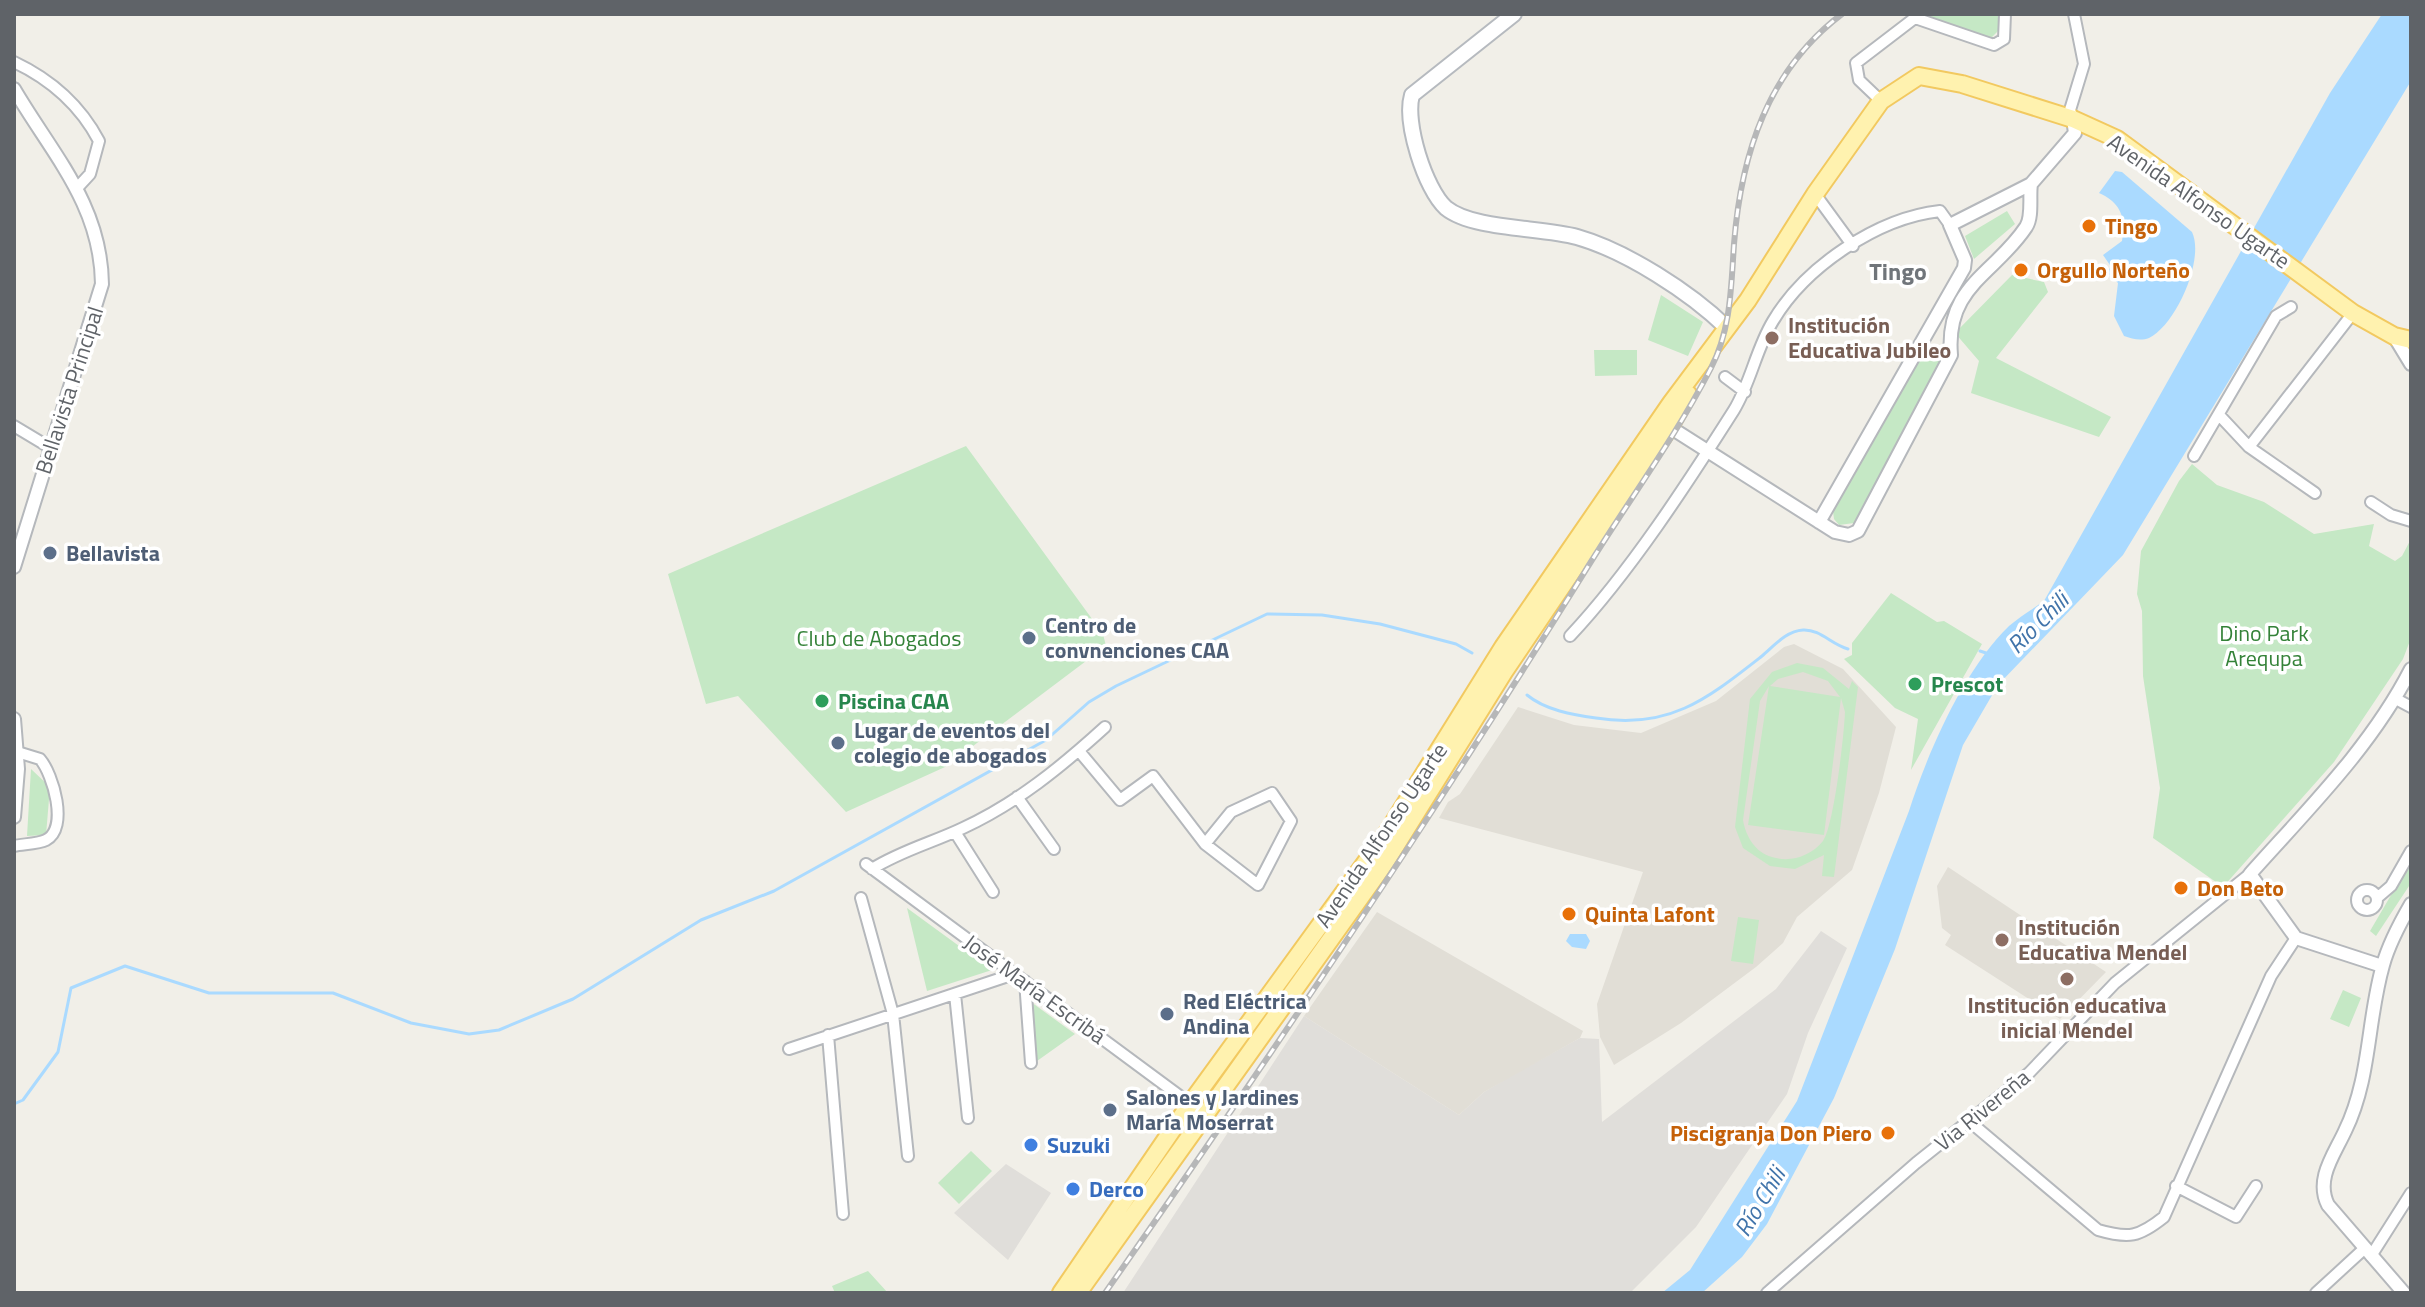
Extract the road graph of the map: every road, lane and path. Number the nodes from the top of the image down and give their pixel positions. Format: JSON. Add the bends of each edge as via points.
{"nodes":[{"id":1,"x":1514,"y":14,"type":"edge"},
{"id":2,"x":2005,"y":14,"type":"edge"},
{"id":3,"x":2074,"y":14,"type":"edge"},
{"id":4,"x":1917,"y":16,"type":"edge"},
{"id":5,"x":14,"y":62,"type":"edge"},
{"id":6,"x":14,"y":89,"type":"edge"},
{"id":7,"x":1881,"y":101,"type":"junction"},
{"id":8,"x":2073,"y":119,"type":"junction"},
{"id":9,"x":2031,"y":184,"type":"junction"},
{"id":10,"x":78,"y":187,"type":"junction"},
{"id":11,"x":1815,"y":194,"type":"junction"},
{"id":12,"x":1950,"y":225,"type":"junction"},
{"id":13,"x":1853,"y":246,"type":"junction"},
{"id":14,"x":1964,"y":268,"type":"junction"},
{"id":15,"x":1976,"y":279,"type":"junction"},
{"id":16,"x":2291,"y":307,"type":"dead end"},
{"id":17,"x":2353,"y":313,"type":"junction"},
{"id":18,"x":1928,"y":327,"type":"junction"},
{"id":19,"x":1727,"y":328,"type":"junction"},
{"id":20,"x":1949,"y":335,"type":"junction"},
{"id":21,"x":2403,"y":338,"type":"edge"},
{"id":22,"x":2411,"y":364,"type":"edge"},
{"id":23,"x":1725,"y":377,"type":"dead end"},
{"id":24,"x":1745,"y":392,"type":"junction"},
{"id":25,"x":2220,"y":416,"type":"junction"},
{"id":26,"x":1665,"y":424,"type":"junction"},
{"id":27,"x":14,"y":426,"type":"edge"},
{"id":28,"x":49,"y":447,"type":"junction"},
{"id":29,"x":2249,"y":447,"type":"junction"},
{"id":30,"x":1708,"y":451,"type":"junction"},
{"id":31,"x":2194,"y":456,"type":"dead end"},
{"id":32,"x":2315,"y":493,"type":"dead end"},
{"id":33,"x":2371,"y":502,"type":"dead end"},
{"id":34,"x":2411,"y":521,"type":"edge"},
{"id":35,"x":1819,"y":522,"type":"junction"},
{"id":36,"x":14,"y":567,"type":"edge"},
{"id":37,"x":1570,"y":636,"type":"dead end"},
{"id":38,"x":2411,"y":669,"type":"edge"},
{"id":39,"x":2396,"y":699,"type":"junction"},
{"id":40,"x":2411,"y":707,"type":"edge"},
{"id":41,"x":14,"y":719,"type":"edge"},
{"id":42,"x":1105,"y":727,"type":"dead end"},
{"id":43,"x":16,"y":751,"type":"edge"},
{"id":44,"x":1079,"y":751,"type":"junction"},
{"id":45,"x":1017,"y":797,"type":"junction"},
{"id":46,"x":14,"y":817,"type":"edge"},
{"id":47,"x":955,"y":832,"type":"junction"},
{"id":48,"x":1205,"y":844,"type":"junction"},
{"id":49,"x":14,"y":846,"type":"edge"},
{"id":50,"x":1054,"y":849,"type":"dead end"},
{"id":51,"x":2411,"y":851,"type":"edge"},
{"id":52,"x":2250,"y":874,"type":"junction"},
{"id":53,"x":993,"y":892,"type":"dead end"},
{"id":54,"x":861,"y":898,"type":"dead end"},
{"id":55,"x":2377,"y":898,"type":"dead end"},
{"id":56,"x":2411,"y":904,"type":"edge"},
{"id":57,"x":2296,"y":938,"type":"junction"},
{"id":58,"x":2382,"y":966,"type":"junction"},
{"id":59,"x":1014,"y":974,"type":"junction"},
{"id":60,"x":1025,"y":981,"type":"junction"},
{"id":61,"x":955,"y":994,"type":"junction"},
{"id":62,"x":893,"y":1014,"type":"junction"},
{"id":63,"x":828,"y":1035,"type":"junction"},
{"id":64,"x":789,"y":1049,"type":"dead end"},
{"id":65,"x":1031,"y":1063,"type":"dead end"},
{"id":66,"x":1197,"y":1109,"type":"junction"},
{"id":67,"x":968,"y":1118,"type":"dead end"},
{"id":68,"x":1969,"y":1121,"type":"junction"},
{"id":69,"x":908,"y":1156,"type":"dead end"},
{"id":70,"x":2176,"y":1186,"type":"junction"},
{"id":71,"x":2256,"y":1186,"type":"dead end"},
{"id":72,"x":2411,"y":1193,"type":"edge"},
{"id":73,"x":843,"y":1214,"type":"dead end"},
{"id":74,"x":2368,"y":1252,"type":"junction"},
{"id":75,"x":1061,"y":1293,"type":"edge"},
{"id":76,"x":1078,"y":1293,"type":"edge"},
{"id":77,"x":1767,"y":1293,"type":"edge"},
{"id":78,"x":2316,"y":1293,"type":"edge"},
{"id":79,"x":2404,"y":1293,"type":"edge"}],
"edges":[{"from":1,"to":19,"type":"main road","via":[[1412,95],[1409,125],[1439,199],[1447,209],[1471,218],[1576,237],[1618,253],[1697,302]]},
{"from":2,"to":4,"type":"street","via":[[2004,39],[1994,45]]},
{"from":3,"to":8,"type":"street","via":[[2084,64],[2070,110]]},
{"from":4,"to":7,"type":"street","via":[[1856,63],[1859,80]]},
{"from":5,"to":10,"type":"street","via":[[43,75],[88,120],[99,141],[90,174]]},
{"from":6,"to":10,"type":"street","name":"Bellavista Principal"},
{"from":7,"to":8,"type":"main road","name":"Avenida Alfonso Ugarte","via":[[1919,76]]},
{"from":7,"to":11,"type":"main road","name":"Avenida Alfonso Ugarte"},
{"from":8,"to":9,"type":"street","via":[[2075,133]]},
{"from":8,"to":17,"type":"main road","name":"Avenida Alfonso Ugarte","via":[[2117,139]]},
{"from":9,"to":12,"type":"street"},
{"from":9,"to":15,"type":"street","via":[[2027,226]]},
{"from":10,"to":28,"type":"street","name":"Bellavista Principal","via":[[100,253],[102,284]]},
{"from":11,"to":13,"type":"street"},
{"from":11,"to":19,"type":"main road","name":"Avenida Alfonso Ugarte"},
{"from":12,"to":13,"type":"street","via":[[1940,211],[1920,213]]},
{"from":12,"to":14,"type":"street"},
{"from":13,"to":24,"type":"street","via":[[1811,274],[1791,295],[1772,322]]},
{"from":14,"to":15,"type":"street"},
{"from":14,"to":18,"type":"street"},
{"from":15,"to":20,"type":"street"},
{"from":16,"to":25,"type":"street","via":[[2276,316]]},
{"from":17,"to":21,"type":"main road","name":"Avenida Alfonso Ugarte"},
{"from":17,"to":29,"type":"street"},
{"from":18,"to":20,"type":"street"},
{"from":18,"to":35,"type":"street"},
{"from":19,"to":26,"type":"main road","name":"Avenida Alfonso Ugarte"},
{"from":20,"to":35,"type":"street","via":[[1951,355],[1869,516],[1849,535]]},
{"from":21,"to":22,"type":"street"},
{"from":23,"to":24,"type":"street"},
{"from":24,"to":30,"type":"street"},
{"from":25,"to":29,"type":"street"},
{"from":25,"to":31,"type":"street"},
{"from":26,"to":30,"type":"street"},
{"from":26,"to":66,"type":"main road","name":"Avenida Alfonso Ugarte","via":[[1495,674],[1385,863]]},
{"from":27,"to":28,"type":"street"},
{"from":28,"to":36,"type":"street","name":"Bellavista Principal"},
{"from":29,"to":32,"type":"street"},
{"from":30,"to":35,"type":"street"},
{"from":30,"to":37,"type":"street","via":[[1611,588]]},
{"from":33,"to":34,"type":"street"},
{"from":38,"to":39,"type":"street","name":"Via Rivereña"},
{"from":39,"to":40,"type":"street"},
{"from":39,"to":52,"type":"street","name":"Via Rivereña","via":[[2347,764]]},
{"from":41,"to":43,"type":"street"},
{"from":42,"to":44,"type":"street"},
{"from":43,"to":46,"type":"street"},
{"from":43,"to":49,"type":"street","via":[[40,759],[57,789],[54,831],[46,840]]},
{"from":44,"to":45,"type":"street"},
{"from":44,"to":48,"type":"street","via":[[1120,800],[1153,776]]},
{"from":45,"to":47,"type":"street"},
{"from":45,"to":50,"type":"street"},
{"from":47,"to":53,"type":"street"},
{"from":47,"to":59,"type":"street","name":"José María Escribá","via":[[869,866]]},
{"from":48,"to":48,"type":"street","via":[[1258,885],[1291,821],[1272,793],[1231,812]]},
{"from":51,"to":55,"type":"street","via":[[2391,886]]},
{"from":52,"to":57,"type":"street"},
{"from":52,"to":68,"type":"street","name":"Via Rivereña","via":[[2115,983],[2029,1073]]},
{"from":54,"to":62,"type":"street"},
{"from":56,"to":58,"type":"street"},
{"from":57,"to":58,"type":"street"},
{"from":57,"to":70,"type":"street","via":[[2271,976]]},
{"from":58,"to":74,"type":"street","via":[[2365,1073],[2323,1177],[2322,1193]]},
{"from":59,"to":60,"type":"street","name":"José María Escribá"},
{"from":59,"to":61,"type":"street"},
{"from":60,"to":65,"type":"street"},
{"from":60,"to":66,"type":"street","name":"José María Escribá"},
{"from":61,"to":62,"type":"street"},
{"from":61,"to":67,"type":"street"},
{"from":62,"to":63,"type":"street"},
{"from":62,"to":69,"type":"street"},
{"from":63,"to":64,"type":"street"},
{"from":63,"to":73,"type":"street"},
{"from":66,"to":75,"type":"main road","name":"Avenida Alfonso Ugarte"},
{"from":66,"to":76,"type":"main road","name":"Avenida Alfonso Ugarte"},
{"from":68,"to":70,"type":"street","via":[[2098,1230],[2119,1236],[2144,1233],[2164,1217]]},
{"from":68,"to":77,"type":"street","name":"Via Rivereña"},
{"from":70,"to":71,"type":"street","via":[[2236,1217]]},
{"from":72,"to":74,"type":"street"},
{"from":74,"to":78,"type":"street"},
{"from":74,"to":79,"type":"street"}]}
